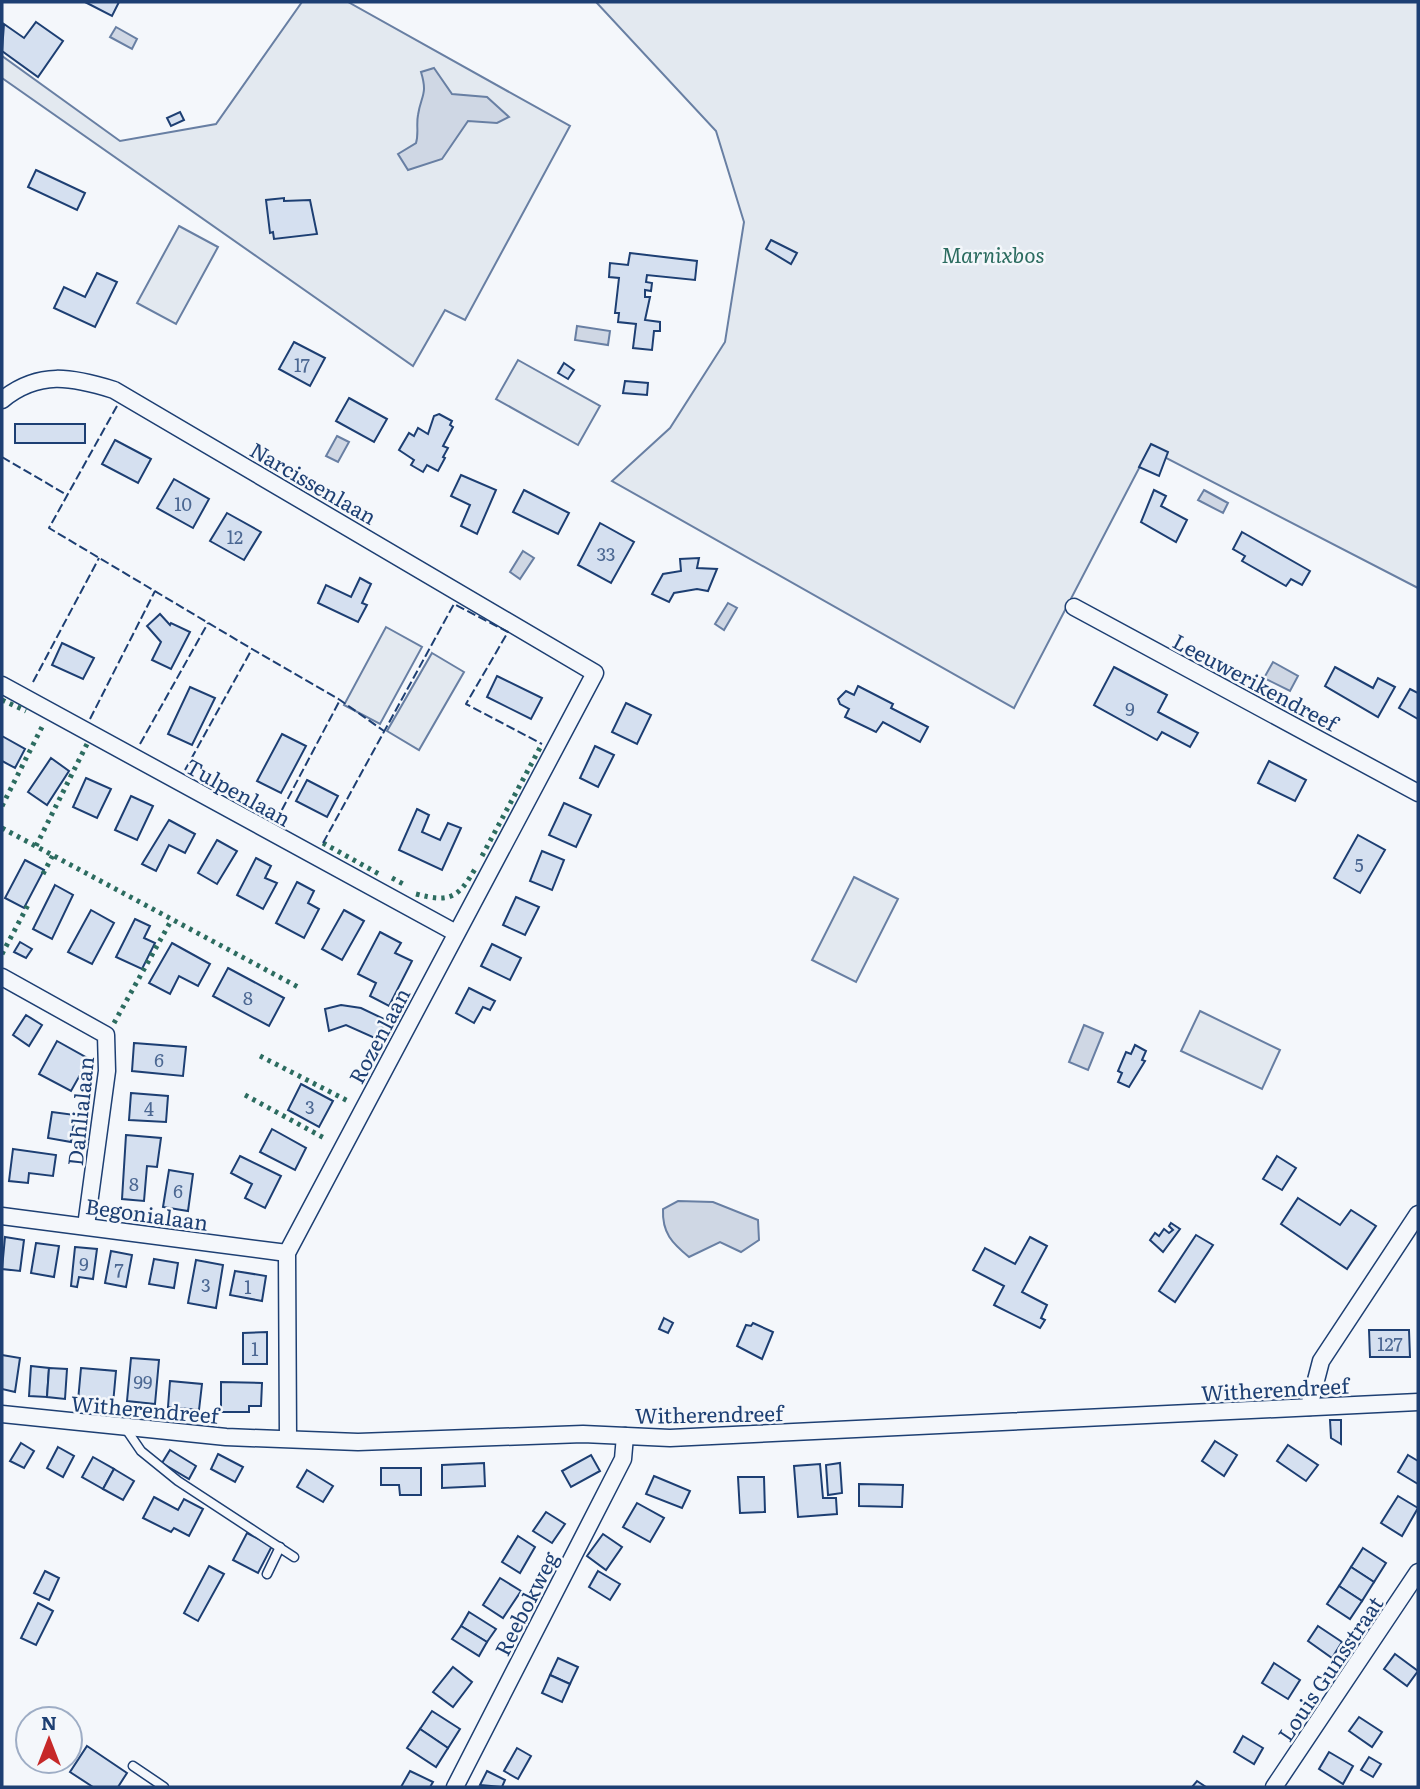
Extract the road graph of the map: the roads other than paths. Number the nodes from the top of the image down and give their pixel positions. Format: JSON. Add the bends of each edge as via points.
{"nodes":[{"id":1,"x":2,"y":400,"type":"edge"},
{"id":2,"x":1074,"y":607,"type":"dead end"},
{"id":3,"x":595,"y":673,"type":"joint"},
{"id":4,"x":2,"y":685,"type":"edge"},
{"id":5,"x":1418,"y":793,"type":"edge"},
{"id":6,"x":456,"y":933,"type":"junction"},
{"id":7,"x":2,"y":977,"type":"edge"},
{"id":8,"x":1418,"y":1214,"type":"edge"},
{"id":9,"x":2,"y":1216,"type":"edge"},
{"id":10,"x":86,"y":1226,"type":"junction"},
{"id":11,"x":287,"y":1253,"type":"junction"},
{"id":12,"x":1418,"y":1402,"type":"edge"},
{"id":13,"x":1309,"y":1407,"type":"junction"},
{"id":14,"x":2,"y":1414,"type":"edge"},
{"id":15,"x":126,"y":1429,"type":"junction"},
{"id":16,"x":625,"y":1436,"type":"junction"},
{"id":17,"x":288,"y":1438,"type":"junction"},
{"id":18,"x":280,"y":1547,"type":"junction"},
{"id":19,"x":294,"y":1558,"type":"dead end"},
{"id":20,"x":1418,"y":1572,"type":"edge"},
{"id":21,"x":267,"y":1574,"type":"dead end"},
{"id":22,"x":133,"y":1766,"type":"dead end"},
{"id":23,"x":164,"y":1787,"type":"edge"},
{"id":24,"x":455,"y":1787,"type":"edge"},
{"id":25,"x":1274,"y":1787,"type":"edge"}],
"edges":[{"from":1,"to":3,"type":"street","name":"Narcissenlaan","via":[[16,388],[52,377],[114,390]]},
{"from":2,"to":5,"type":"street","name":"Leeuwerikendreef"},
{"from":3,"to":6,"type":"street","name":"Rozenlaan"},
{"from":4,"to":6,"type":"street","name":"Tulpenlaan"},
{"from":6,"to":11,"type":"street","name":"Rozenlaan"},
{"from":7,"to":10,"type":"street","name":"Dahlialaan","via":[[106,1035],[107,1071]]},
{"from":8,"to":13,"type":"street","via":[[1321,1361]]},
{"from":9,"to":10,"type":"street","name":"Begonialaan"},
{"from":10,"to":11,"type":"street","name":"Begonialaan"},
{"from":11,"to":17,"type":"street","name":"Rozenlaan"},
{"from":12,"to":13,"type":"street","name":"Witherendreef"},
{"from":13,"to":16,"type":"street","name":"Witherendreef","via":[[684,1438]]},
{"from":14,"to":15,"type":"street","name":"Witherendreef"},
{"from":15,"to":17,"type":"street","name":"Witherendreef"},
{"from":15,"to":18,"type":"lane","via":[[141,1451],[178,1481]]},
{"from":16,"to":17,"type":"street","name":"Witherendreef","via":[[358,1442]]},
{"from":16,"to":24,"type":"street","name":"Reebokweg","via":[[622,1459]]},
{"from":18,"to":19,"type":"lane"},
{"from":18,"to":21,"type":"lane"},
{"from":20,"to":25,"type":"street","name":"Louis Gunsstraat"},
{"from":22,"to":23,"type":"lane"}]}
